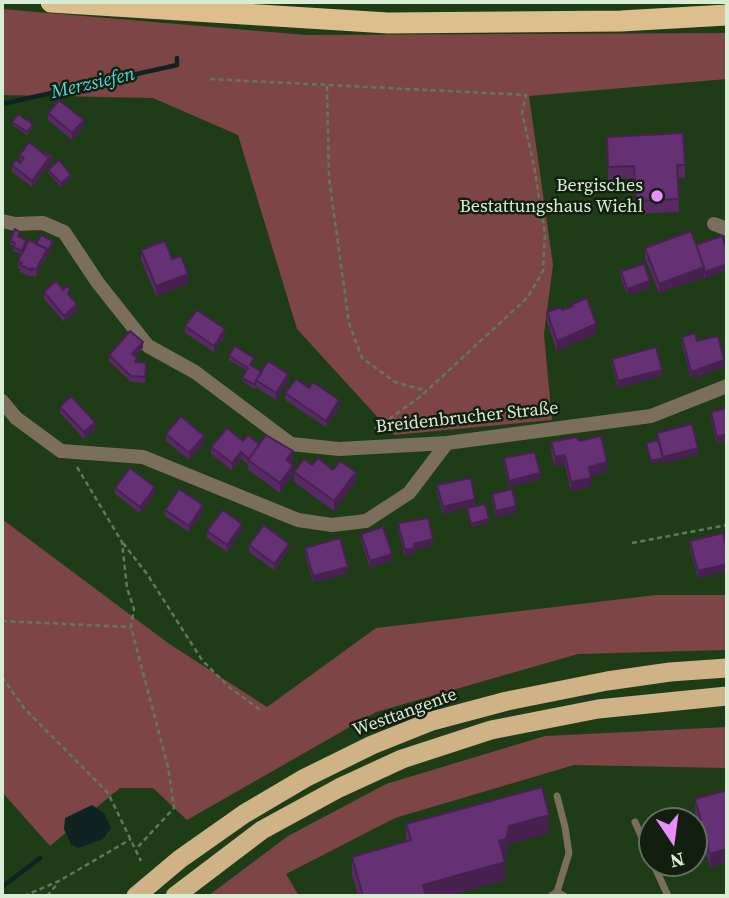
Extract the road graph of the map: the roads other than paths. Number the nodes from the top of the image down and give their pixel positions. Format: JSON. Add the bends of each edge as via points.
{"nodes":[{"id":1,"x":51,"y":2,"type":"edge"},
{"id":2,"x":727,"y":15,"type":"edge"},
{"id":3,"x":2,"y":220,"type":"edge"},
{"id":4,"x":727,"y":386,"type":"edge"},
{"id":5,"x":2,"y":401,"type":"edge"},
{"id":6,"x":447,"y":443,"type":"junction"},
{"id":7,"x":718,"y":669,"type":"edge"},
{"id":8,"x":727,"y":696,"type":"edge"},
{"id":9,"x":557,"y":796,"type":"dead end"},
{"id":10,"x":635,"y":822,"type":"dead end"},
{"id":11,"x":638,"y":828,"type":"edge"},
{"id":12,"x":660,"y":877,"type":"edge"},
{"id":13,"x":557,"y":895,"type":"edge"},
{"id":14,"x":136,"y":896,"type":"edge"},
{"id":15,"x":176,"y":896,"type":"edge"},
{"id":16,"x":668,"y":896,"type":"edge"}],
"edges":[{"from":1,"to":2,"type":"highway","via":[[388,23]]},
{"from":3,"to":6,"type":"street","name":"Breidenbrucher Straße","via":[[43,223],[64,232],[148,346],[195,372],[291,444],[339,449]]},
{"from":4,"to":6,"type":"street","name":"Breidenbrucher Straße","via":[[652,416]]},
{"from":5,"to":6,"type":"street","via":[[16,418],[64,451],[143,457],[298,520],[332,525],[366,521],[408,493]]},
{"from":7,"to":14,"type":"highway","name":"Westtangente","via":[[607,681],[432,721],[304,778],[244,814]]},
{"from":8,"to":15,"type":"highway","via":[[598,709],[491,730],[402,759],[262,830]]},
{"from":9,"to":13,"type":"lane","via":[[569,852]]},
{"from":10,"to":11,"type":"lane"},
{"from":12,"to":16,"type":"lane"}]}
